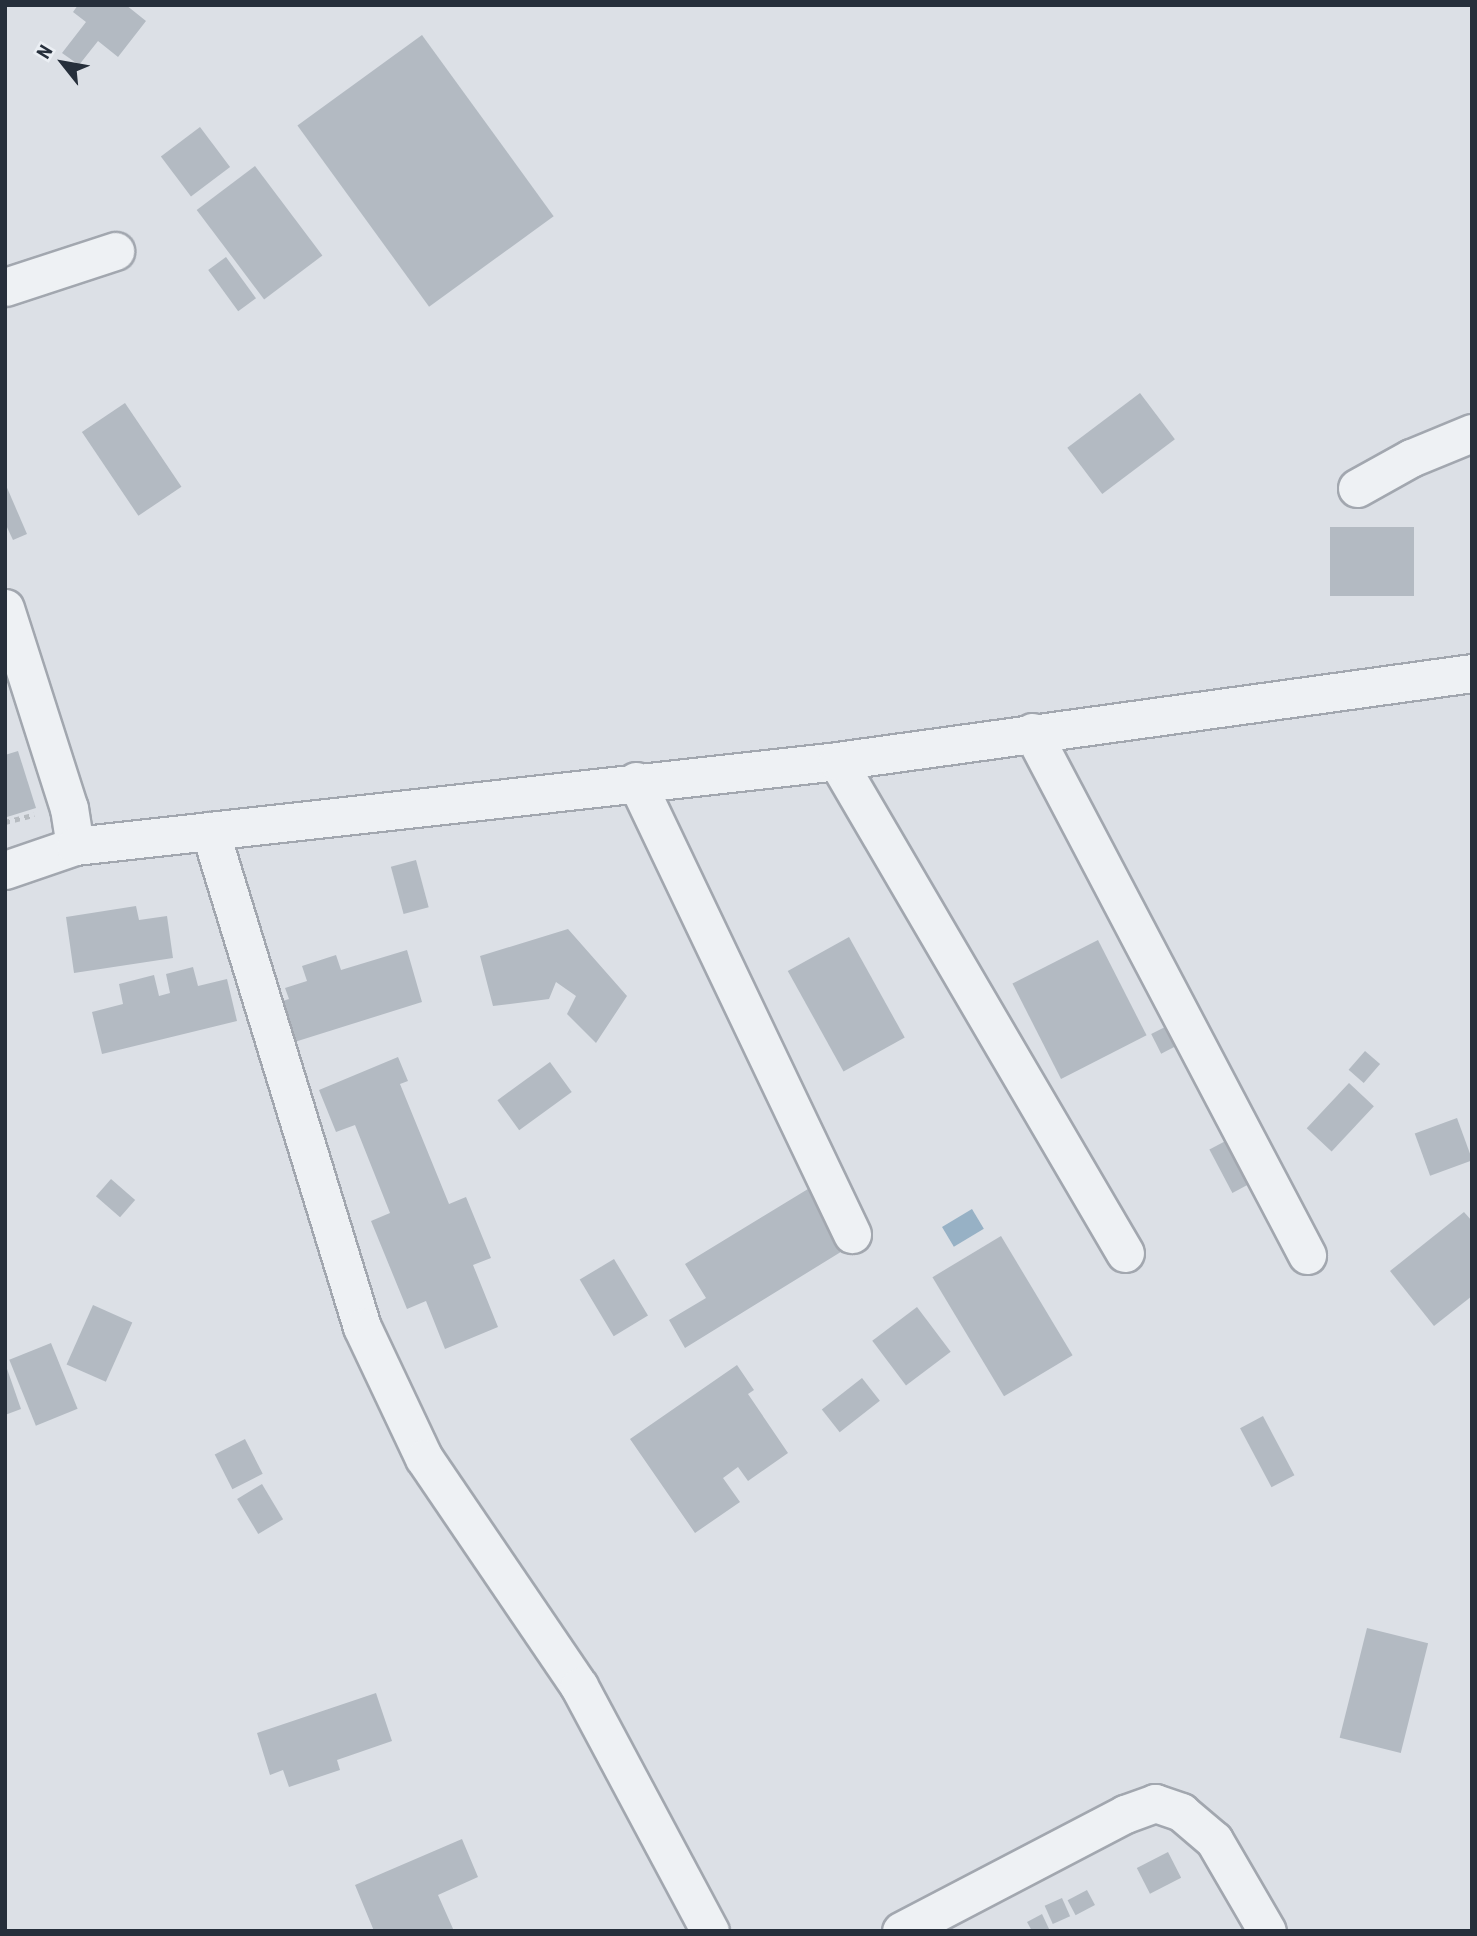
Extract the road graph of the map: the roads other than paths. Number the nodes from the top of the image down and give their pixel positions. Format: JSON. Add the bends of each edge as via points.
{"nodes":[{"id":1,"x":115,"y":251,"type":"dead end"},
{"id":2,"x":5,"y":287,"type":"edge"},
{"id":3,"x":1472,"y":433,"type":"edge"},
{"id":4,"x":1357,"y":488,"type":"dead end"},
{"id":5,"x":5,"y":608,"type":"edge"},
{"id":6,"x":1472,"y":673,"type":"edge"},
{"id":7,"x":1032,"y":732,"type":"junction"},
{"id":8,"x":837,"y":761,"type":"junction"},
{"id":9,"x":636,"y":781,"type":"junction"},
{"id":10,"x":210,"y":831,"type":"junction"},
{"id":11,"x":75,"y":846,"type":"junction"},
{"id":12,"x":5,"y":870,"type":"edge"},
{"id":13,"x":852,"y":1234,"type":"dead end"},
{"id":14,"x":1125,"y":1253,"type":"dead end"},
{"id":15,"x":1307,"y":1255,"type":"dead end"},
{"id":16,"x":710,"y":1931,"type":"edge"},
{"id":17,"x":901,"y":1931,"type":"edge"},
{"id":18,"x":1267,"y":1931,"type":"edge"}],
"edges":[{"from":1,"to":2,"type":"street"},
{"from":3,"to":4,"type":"street","via":[[1411,458]]},
{"from":5,"to":11,"type":"street","via":[[69,808]]},
{"from":6,"to":7,"type":"street"},
{"from":7,"to":8,"type":"street"},
{"from":7,"to":15,"type":"street"},
{"from":8,"to":9,"type":"street"},
{"from":8,"to":14,"type":"street"},
{"from":9,"to":10,"type":"street"},
{"from":9,"to":13,"type":"street"},
{"from":10,"to":11,"type":"street"},
{"from":10,"to":16,"type":"street","via":[[362,1327],[424,1458],[579,1686]]},
{"from":11,"to":12,"type":"street"},
{"from":17,"to":18,"type":"street","via":[[1125,1814],[1155,1803],[1181,1812],[1214,1840]]}]}
